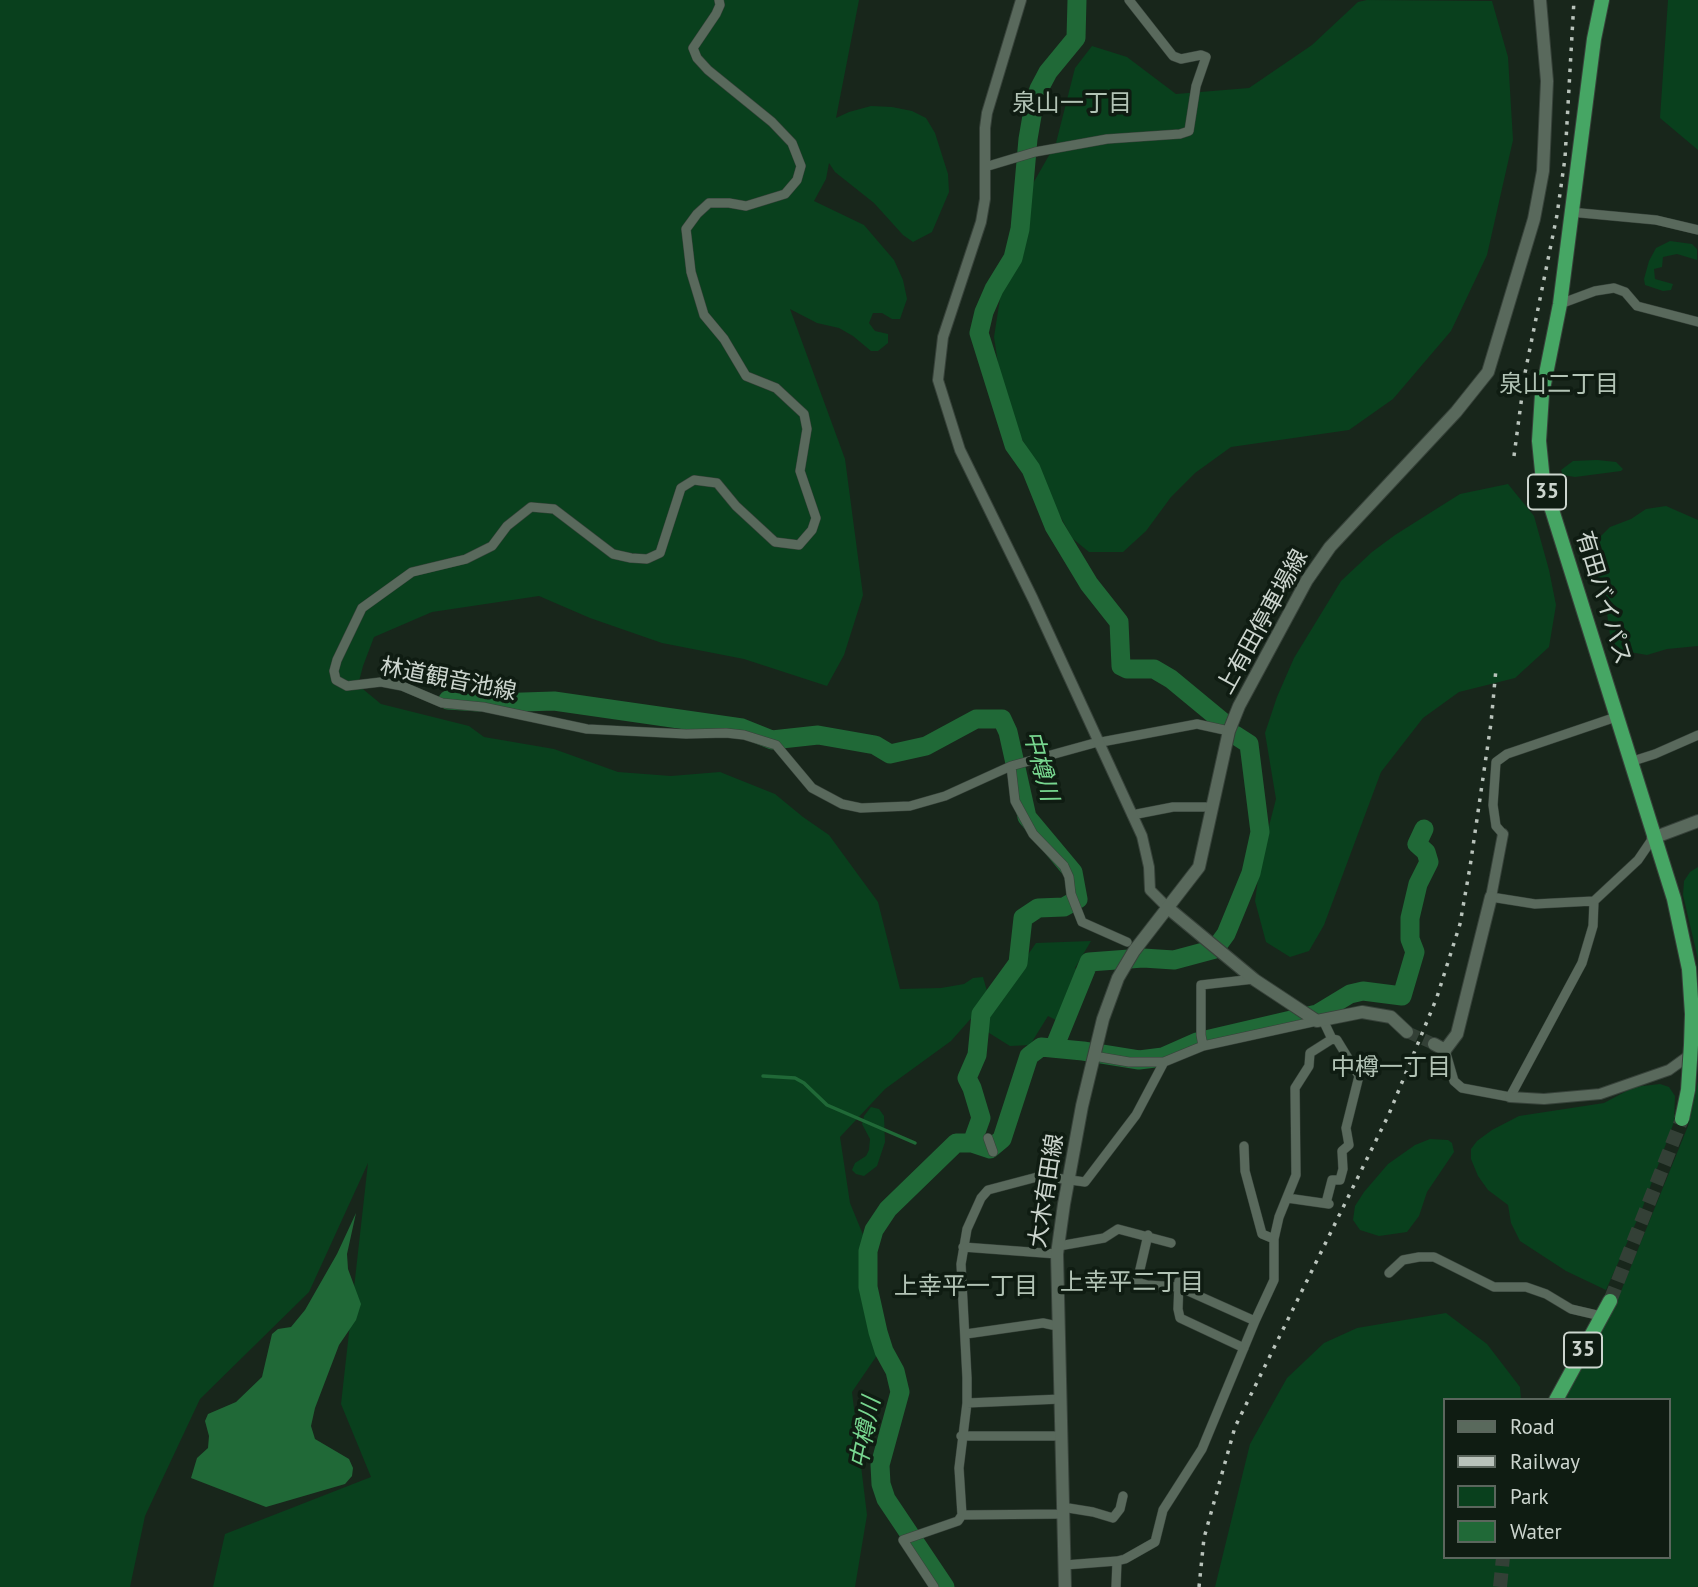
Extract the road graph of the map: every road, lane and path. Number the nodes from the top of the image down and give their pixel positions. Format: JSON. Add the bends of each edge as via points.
{"nodes":[{"id":1,"x":719,"y":0,"type":"edge"},
{"id":2,"x":1021,"y":0,"type":"edge"},
{"id":3,"x":1129,"y":0,"type":"edge"},
{"id":4,"x":1539,"y":0,"type":"edge"},
{"id":5,"x":1602,"y":0,"type":"edge"},
{"id":6,"x":985,"y":167,"type":"junction"},
{"id":7,"x":1570,"y":212,"type":"junction"},
{"id":8,"x":1698,"y":230,"type":"edge"},
{"id":9,"x":1560,"y":304,"type":"junction"},
{"id":10,"x":1698,"y":322,"type":"edge"},
{"id":11,"x":1616,"y":717,"type":"junction"},
{"id":12,"x":1229,"y":731,"type":"junction"},
{"id":13,"x":1698,"y":735,"type":"edge"},
{"id":14,"x":1098,"y":743,"type":"junction"},
{"id":15,"x":1630,"y":762,"type":"junction"},
{"id":16,"x":1011,"y":766,"type":"junction"},
{"id":17,"x":1213,"y":807,"type":"junction"},
{"id":18,"x":1132,"y":815,"type":"junction"},
{"id":19,"x":1698,"y":821,"type":"edge"},
{"id":20,"x":1503,"y":834,"type":"joint"},
{"id":21,"x":1653,"y":838,"type":"junction"},
{"id":22,"x":1491,"y":897,"type":"junction"},
{"id":23,"x":1594,"y":901,"type":"junction"},
{"id":24,"x":1168,"y":908,"type":"junction"},
{"id":25,"x":1127,"y":942,"type":"dead end"},
{"id":26,"x":1254,"y":979,"type":"junction"},
{"id":27,"x":1320,"y":1021,"type":"junction"},
{"id":28,"x":1407,"y":1032,"type":"tunnel mouth"},
{"id":29,"x":1332,"y":1038,"type":"junction"},
{"id":30,"x":1203,"y":1045,"type":"junction"},
{"id":31,"x":1439,"y":1047,"type":"joint"},
{"id":32,"x":1698,"y":1049,"type":"edge"},
{"id":33,"x":1094,"y":1056,"type":"junction"},
{"id":34,"x":1164,"y":1062,"type":"junction"},
{"id":35,"x":1510,"y":1097,"type":"junction"},
{"id":36,"x":1682,"y":1119,"type":"tunnel mouth"},
{"id":37,"x":988,"y":1138,"type":"dead end"},
{"id":38,"x":1244,"y":1146,"type":"dead end"},
{"id":39,"x":993,"y":1152,"type":"dead end"},
{"id":40,"x":1068,"y":1179,"type":"junction"},
{"id":41,"x":1287,"y":1198,"type":"junction"},
{"id":42,"x":1148,"y":1235,"type":"junction"},
{"id":43,"x":1274,"y":1239,"type":"junction"},
{"id":44,"x":1171,"y":1243,"type":"dead end"},
{"id":45,"x":963,"y":1247,"type":"junction"},
{"id":46,"x":1058,"y":1250,"type":"junction"},
{"id":47,"x":1389,"y":1273,"type":"dead end"},
{"id":48,"x":1179,"y":1284,"type":"junction"},
{"id":49,"x":1610,"y":1301,"type":"tunnel mouth"},
{"id":50,"x":1601,"y":1316,"type":"junction"},
{"id":51,"x":1255,"y":1321,"type":"junction"},
{"id":52,"x":1058,"y":1325,"type":"junction"},
{"id":53,"x":966,"y":1334,"type":"junction"},
{"id":54,"x":1244,"y":1348,"type":"junction"},
{"id":55,"x":1557,"y":1398,"type":"edge"},
{"id":56,"x":1061,"y":1399,"type":"junction"},
{"id":57,"x":967,"y":1403,"type":"junction"},
{"id":58,"x":961,"y":1436,"type":"junction"},
{"id":59,"x":1061,"y":1436,"type":"junction"},
{"id":60,"x":1123,"y":1496,"type":"dead end"},
{"id":61,"x":1062,"y":1510,"type":"junction"},
{"id":62,"x":962,"y":1515,"type":"junction"},
{"id":63,"x":1117,"y":1561,"type":"junction"},
{"id":64,"x":1065,"y":1565,"type":"junction"},
{"id":65,"x":934,"y":1587,"type":"edge"},
{"id":66,"x":1065,"y":1587,"type":"edge"},
{"id":67,"x":1116,"y":1587,"type":"edge"}],
"edges":[{"from":1,"to":16,"type":"street","name":"林道観音池線","via":[[716,15],[692,48],[708,70],[792,143],[801,166],[785,194],[746,206],[709,202],[686,229],[691,272],[704,316],[746,376],[776,388],[804,414],[807,429],[800,471],[816,518],[813,530],[799,545],[775,542],[718,483],[694,480],[681,488],[660,554],[631,558],[612,554],[554,509],[531,507],[507,526],[492,546],[466,559],[412,572],[362,608],[337,660],[336,680],[347,686],[381,682],[442,703],[496,709],[587,729],[744,735],[776,746],[811,788],[861,808],[910,806],[945,796]]},
{"from":2,"to":6,"type":"street","via":[[987,113]]},
{"from":3,"to":6,"type":"street","via":[[1173,56],[1181,60],[1206,57],[1189,131],[1107,139]]},
{"from":4,"to":12,"type":"main road","name":"上有田停車場線","via":[[1547,81],[1543,171],[1534,219],[1488,372],[1319,561]]},
{"from":5,"to":7,"type":"highway","name":"有田バイパス","number":"35"},
{"from":6,"to":14,"type":"street","via":[[981,222],[943,337],[939,380],[960,450]]},
{"from":7,"to":8,"type":"street","via":[[1656,220]]},
{"from":7,"to":9,"type":"highway","name":"有田バイパス","number":"35"},
{"from":9,"to":10,"type":"street","via":[[1614,288],[1626,292],[1637,306]]},
{"from":9,"to":11,"type":"highway","name":"有田バイパス","number":"35","via":[[1542,394],[1539,441],[1544,481]]},
{"from":11,"to":15,"type":"highway","name":"有田バイパス","number":"35"},
{"from":11,"to":20,"type":"street","via":[[1507,754],[1496,762],[1493,805],[1496,825]]},
{"from":12,"to":14,"type":"street","via":[[1197,724]]},
{"from":12,"to":17,"type":"main road","name":"上有田停車場線"},
{"from":13,"to":15,"type":"street"},
{"from":14,"to":16,"type":"street","name":"林道観音池線"},
{"from":14,"to":16,"type":"street"},
{"from":14,"to":18,"type":"street"},
{"from":15,"to":21,"type":"highway","name":"有田バイパス","number":"35"},
{"from":16,"to":25,"type":"street","via":[[1015,801],[1033,834],[1064,866],[1082,922]]},
{"from":17,"to":18,"type":"street","via":[[1173,807]]},
{"from":17,"to":24,"type":"main road","name":"上有田停車場線","via":[[1199,867]]},
{"from":18,"to":24,"type":"street","via":[[1142,836],[1150,890]]},
{"from":19,"to":21,"type":"main road"},
{"from":20,"to":22,"type":"street"},
{"from":21,"to":23,"type":"street","via":[[1638,860]]},
{"from":21,"to":36,"type":"highway","name":"有田バイパス","number":"35","bridge":true,"via":[[1674,899],[1689,969],[1692,1045]]},
{"from":22,"to":23,"type":"street","via":[[1535,904]]},
{"from":22,"to":31,"type":"main road","via":[[1457,1034]]},
{"from":23,"to":35,"type":"street","via":[[1593,926],[1582,962]]},
{"from":24,"to":26,"type":"main road"},
{"from":24,"to":33,"type":"main road","name":"大木有田線","via":[[1118,978]]},
{"from":26,"to":27,"type":"main road"},
{"from":26,"to":30,"type":"street","via":[[1201,985]]},
{"from":27,"to":28,"type":"main road","via":[[1362,1012],[1391,1017]]},
{"from":27,"to":29,"type":"street"},
{"from":27,"to":30,"type":"street"},
{"from":29,"to":41,"type":"street","via":[[1310,1053],[1309,1066],[1295,1088],[1296,1175]]},
{"from":29,"to":41,"type":"street","via":[[1359,1076],[1346,1128],[1349,1145],[1339,1153],[1340,1180],[1332,1180],[1328,1204]]},
{"from":30,"to":34,"type":"street"},
{"from":31,"to":35,"type":"street","via":[[1454,1081],[1462,1088]]},
{"from":32,"to":35,"type":"street","via":[[1669,1070],[1600,1094],[1557,1099]]},
{"from":33,"to":34,"type":"street"},
{"from":33,"to":40,"type":"main road","name":"大木有田線"},
{"from":34,"to":40,"type":"street","via":[[1136,1115],[1085,1182]]},
{"from":37,"to":39,"type":"street"},
{"from":38,"to":43,"type":"street","via":[[1245,1171],[1262,1234]]},
{"from":40,"to":45,"type":"street","via":[[1041,1176],[988,1190],[967,1229]]},
{"from":40,"to":46,"type":"main road","name":"大木有田線"},
{"from":41,"to":43,"type":"street"},
{"from":42,"to":44,"type":"street"},
{"from":42,"to":46,"type":"street","via":[[1118,1228],[1104,1238]]},
{"from":42,"to":48,"type":"street","via":[[1137,1282],[1147,1286]]},
{"from":43,"to":51,"type":"street","via":[[1274,1280]]},
{"from":45,"to":46,"type":"street"},
{"from":45,"to":53,"type":"street"},
{"from":46,"to":52,"type":"main road","name":"大木有田線"},
{"from":47,"to":50,"type":"street","via":[[1403,1260],[1434,1258],[1494,1287],[1526,1287]]},
{"from":48,"to":51,"type":"street"},
{"from":48,"to":54,"type":"street","via":[[1180,1318]]},
{"from":49,"to":50,"type":"highway","number":"35"},
{"from":50,"to":55,"type":"highway","number":"35"},
{"from":51,"to":54,"type":"street"},
{"from":52,"to":53,"type":"street"},
{"from":52,"to":56,"type":"main road","name":"大木有田線"},
{"from":53,"to":57,"type":"street"},
{"from":54,"to":63,"type":"street","via":[[1202,1449],[1163,1510],[1155,1542]]},
{"from":56,"to":57,"type":"street"},
{"from":56,"to":59,"type":"main road","name":"大木有田線"},
{"from":57,"to":58,"type":"street"},
{"from":58,"to":59,"type":"street"},
{"from":58,"to":62,"type":"street"},
{"from":59,"to":61,"type":"main road","name":"大木有田線"},
{"from":60,"to":61,"type":"street","via":[[1113,1518]]},
{"from":61,"to":62,"type":"street"},
{"from":61,"to":64,"type":"main road","name":"大木有田線"},
{"from":62,"to":65,"type":"street","via":[[958,1521],[904,1540]]},
{"from":63,"to":64,"type":"street"},
{"from":63,"to":67,"type":"street"},
{"from":64,"to":66,"type":"main road","name":"大木有田線"}]}
